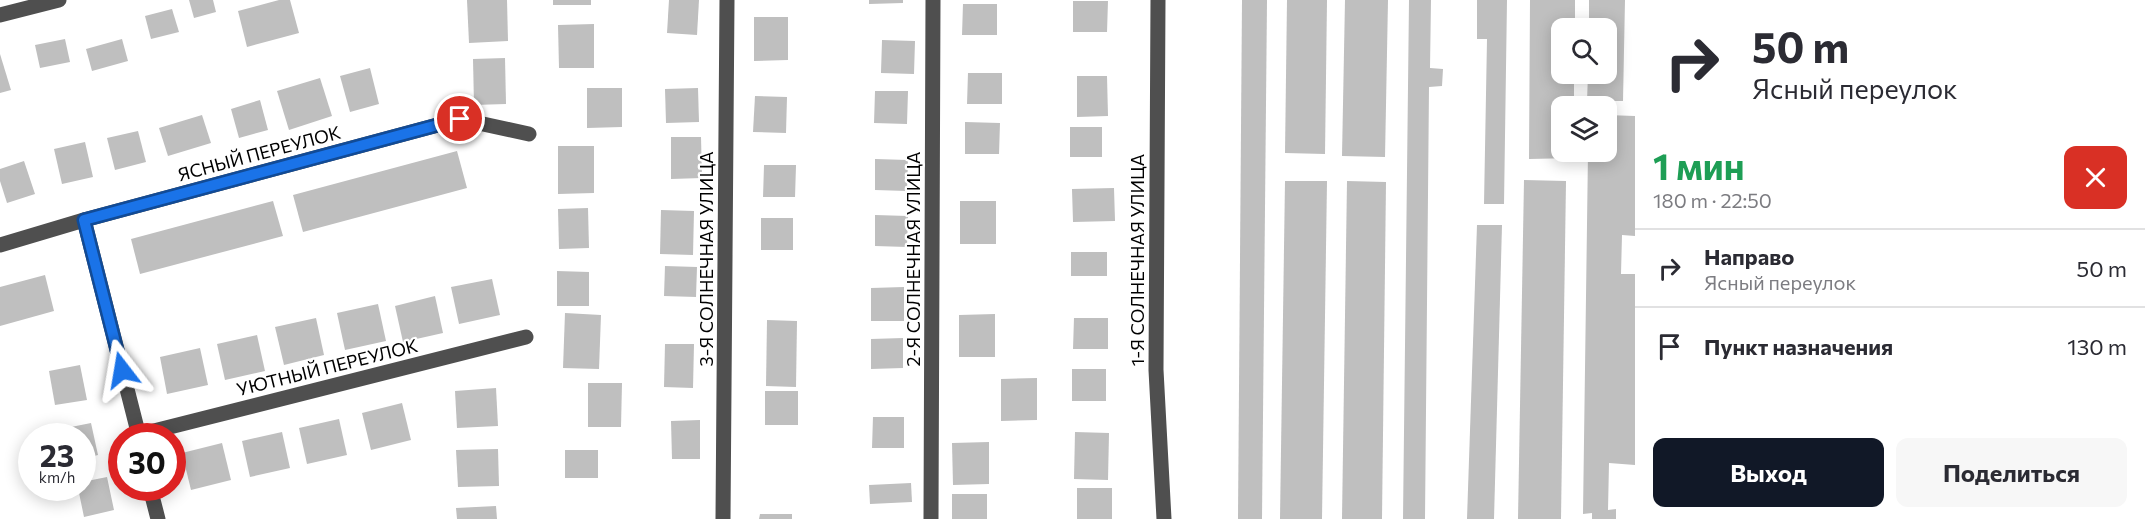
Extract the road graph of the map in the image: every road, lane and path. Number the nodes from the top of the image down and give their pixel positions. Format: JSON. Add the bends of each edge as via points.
{"nodes":[{"id":1,"x":59,"y":0,"type":"edge"},
{"id":2,"x":727,"y":0,"type":"edge"},
{"id":3,"x":933,"y":0,"type":"edge"},
{"id":4,"x":1158,"y":0,"type":"edge"},
{"id":5,"x":0,"y":15,"type":"edge"},
{"id":6,"x":528,"y":134,"type":"dead end"},
{"id":7,"x":84,"y":220,"type":"junction"},
{"id":8,"x":0,"y":245,"type":"edge"},
{"id":9,"x":526,"y":337,"type":"dead end"},
{"id":10,"x":135,"y":423,"type":"edge"},
{"id":11,"x":186,"y":424,"type":"edge"},
{"id":12,"x":153,"y":501,"type":"edge"},
{"id":13,"x":158,"y":519,"type":"edge"},
{"id":14,"x":723,"y":519,"type":"edge"},
{"id":15,"x":931,"y":519,"type":"edge"},
{"id":16,"x":1164,"y":519,"type":"edge"}],
"edges":[{"from":1,"to":5,"type":"street"},
{"from":2,"to":14,"type":"street","name":"3-Я СОЛНЕЧНАЯ УЛИЦА"},
{"from":3,"to":15,"type":"street","name":"2-Я СОЛНЕЧНАЯ УЛИЦА"},
{"from":4,"to":16,"type":"street","name":"1-Я СОЛНЕЧНАЯ УЛИЦА","via":[[1156,370]]},
{"from":6,"to":7,"type":"street","name":"ЯСНЫЙ ПЕРЕУЛОК","via":[[460,119]]},
{"from":7,"to":8,"type":"street","name":"ЯСНЫЙ ПЕРЕУЛОК"},
{"from":7,"to":10,"type":"street"},
{"from":9,"to":11,"type":"street","name":"УЮТНЫЙ ПЕРЕУЛОК"},
{"from":12,"to":13,"type":"street"}]}
